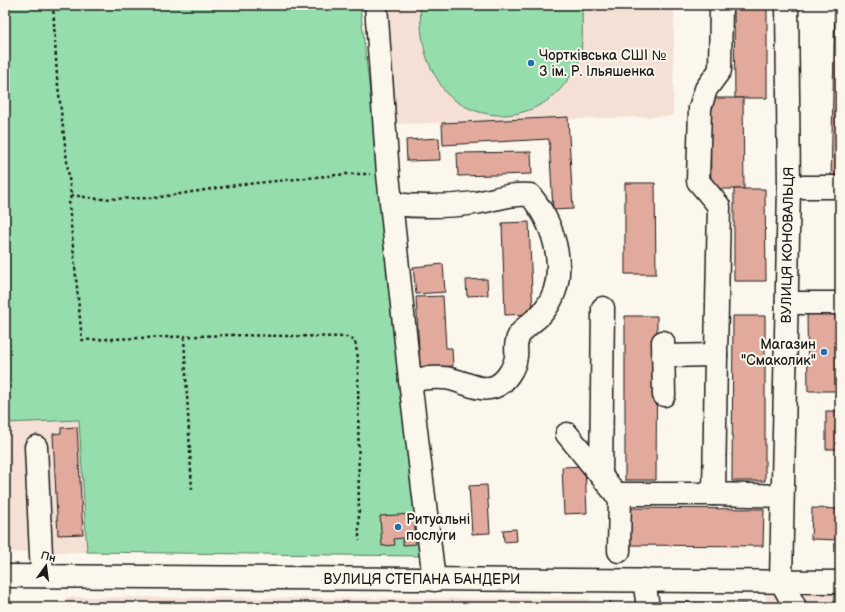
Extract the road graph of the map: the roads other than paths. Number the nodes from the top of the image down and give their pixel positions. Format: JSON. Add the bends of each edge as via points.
{"nodes":[{"id":1,"x":376,"y":5,"type":"edge"},
{"id":2,"x":721,"y":5,"type":"edge"},
{"id":3,"x":788,"y":5,"type":"edge"},
{"id":4,"x":789,"y":187,"type":"junction"},
{"id":5,"x":840,"y":187,"type":"edge"},
{"id":6,"x":392,"y":204,"type":"junction"},
{"id":7,"x":840,"y":302,"type":"edge"},
{"id":8,"x":787,"y":303,"type":"junction"},
{"id":9,"x":603,"y":308,"type":"dead end"},
{"id":10,"x":716,"y":355,"type":"junction"},
{"id":11,"x":410,"y":380,"type":"junction"},
{"id":12,"x":664,"y":395,"type":"dead end"},
{"id":13,"x":567,"y":434,"type":"dead end"},
{"id":14,"x":36,"y":447,"type":"dead end"},
{"id":15,"x":601,"y":476,"type":"junction"},
{"id":16,"x":620,"y":494,"type":"junction"},
{"id":17,"x":714,"y":494,"type":"junction"},
{"id":18,"x":782,"y":496,"type":"junction"},
{"id":19,"x":619,"y":551,"type":"dead end"},
{"id":20,"x":5,"y":576,"type":"edge"},
{"id":21,"x":42,"y":576,"type":"junction"},
{"id":22,"x":434,"y":580,"type":"junction"},
{"id":23,"x":644,"y":580,"type":"junction"},
{"id":24,"x":781,"y":581,"type":"junction"},
{"id":25,"x":840,"y":582,"type":"edge"},
{"id":26,"x":648,"y":607,"type":"edge"},
{"id":27,"x":795,"y":607,"type":"edge"}],
"edges":[{"from":1,"to":6,"type":"street"},
{"from":2,"to":10,"type":"street","via":[[720,70],[706,89],[700,108],[698,181],[719,206]]},
{"from":3,"to":4,"type":"street","name":"ВУЛИЦЯ КОНОВАЛЬЦЯ"},
{"from":4,"to":5,"type":"street"},
{"from":4,"to":8,"type":"street","name":"ВУЛИЦЯ КОНОВАЛЬЦЯ"},
{"from":6,"to":11,"type":"street"},
{"from":6,"to":11,"type":"street","via":[[448,206],[514,194],[530,195],[542,209],[550,228],[559,271],[556,291],[543,312],[517,340],[512,370],[504,380],[493,387],[477,387],[456,379]]},
{"from":7,"to":8,"type":"street"},
{"from":8,"to":18,"type":"street","name":"ВУЛИЦЯ КОНОВАЛЬЦЯ"},
{"from":9,"to":15,"type":"street"},
{"from":10,"to":12,"type":"street","via":[[663,349]]},
{"from":10,"to":17,"type":"street"},
{"from":11,"to":22,"type":"street"},
{"from":13,"to":15,"type":"street"},
{"from":14,"to":21,"type":"street"},
{"from":15,"to":16,"type":"street","via":[[616,494]]},
{"from":16,"to":17,"type":"street"},
{"from":16,"to":19,"type":"street"},
{"from":17,"to":18,"type":"street"},
{"from":18,"to":24,"type":"street","name":"ВУЛИЦЯ КОНОВАЛЬЦЯ"},
{"from":20,"to":21,"type":"street","name":"ВУЛИЦЯ СТЕПАНА БАНДЕРИ"},
{"from":21,"to":22,"type":"street","name":"ВУЛИЦЯ СТЕПАНА БАНДЕРИ"},
{"from":22,"to":23,"type":"street","name":"ВУЛИЦЯ СТЕПАНА БАНДЕРИ"},
{"from":23,"to":24,"type":"street","name":"ВУЛИЦЯ СТЕПАНА БАНДЕРИ"},
{"from":23,"to":26,"type":"street"},
{"from":24,"to":25,"type":"street","name":"ВУЛИЦЯ СТЕПАНА БАНДЕРИ"},
{"from":24,"to":27,"type":"street"}]}
